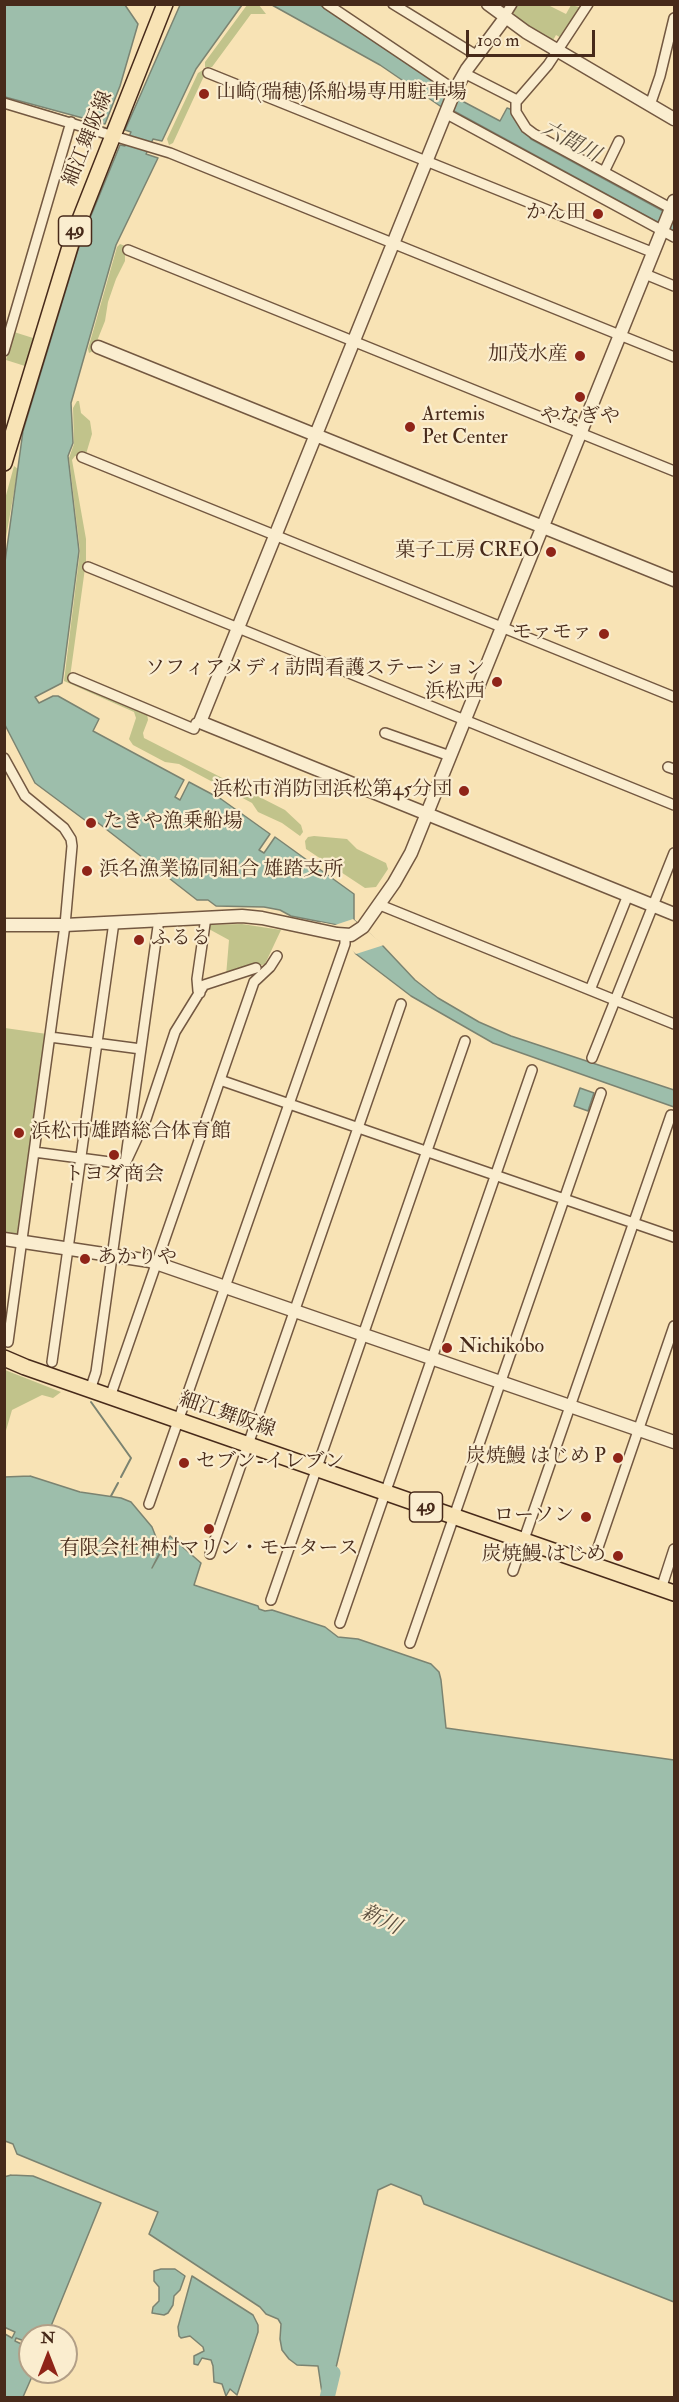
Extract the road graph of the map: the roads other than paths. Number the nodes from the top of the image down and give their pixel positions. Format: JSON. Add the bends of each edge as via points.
{"nodes":[{"id":1,"x":165,"y":4,"type":"edge"},
{"id":2,"x":327,"y":4,"type":"edge"},
{"id":3,"x":393,"y":4,"type":"edge"},
{"id":4,"x":488,"y":4,"type":"edge"},
{"id":5,"x":512,"y":4,"type":"edge"},
{"id":6,"x":588,"y":4,"type":"edge"},
{"id":7,"x":504,"y":17,"type":"junction"},
{"id":8,"x":675,"y":18,"type":"edge"},
{"id":9,"x":558,"y":51,"type":"junction"},
{"id":10,"x":476,"y":56,"type":"junction"},
{"id":11,"x":208,"y":73,"type":"dead end"},
{"id":12,"x":464,"y":73,"type":"junction"},
{"id":13,"x":454,"y":91,"type":"junction"},
{"id":14,"x":518,"y":100,"type":"junction"},
{"id":15,"x":650,"y":105,"type":"junction"},
{"id":16,"x":5,"y":107,"type":"edge"},
{"id":17,"x":446,"y":112,"type":"junction"},
{"id":18,"x":675,"y":119,"type":"edge"},
{"id":19,"x":71,"y":122,"type":"junction"},
{"id":20,"x":120,"y":136,"type":"junction"},
{"id":21,"x":619,"y":141,"type":"dead end"},
{"id":22,"x":426,"y":162,"type":"junction"},
{"id":23,"x":604,"y":172,"type":"junction"},
{"id":24,"x":673,"y":208,"type":"edge"},
{"id":25,"x":663,"y":229,"type":"junction"},
{"id":26,"x":675,"y":237,"type":"edge"},
{"id":27,"x":393,"y":243,"type":"junction"},
{"id":28,"x":128,"y":250,"type":"dead end"},
{"id":29,"x":654,"y":253,"type":"junction"},
{"id":30,"x":645,"y":274,"type":"junction"},
{"id":31,"x":675,"y":286,"type":"edge"},
{"id":32,"x":621,"y":335,"type":"junction"},
{"id":33,"x":353,"y":341,"type":"junction"},
{"id":34,"x":98,"y":347,"type":"dead end"},
{"id":35,"x":4,"y":351,"type":"edge"},
{"id":36,"x":675,"y":357,"type":"edge"},
{"id":37,"x":581,"y":433,"type":"junction"},
{"id":38,"x":315,"y":435,"type":"junction"},
{"id":39,"x":82,"y":457,"type":"dead end"},
{"id":40,"x":4,"y":463,"type":"edge"},
{"id":41,"x":675,"y":471,"type":"edge"},
{"id":42,"x":543,"y":527,"type":"junction"},
{"id":43,"x":275,"y":535,"type":"junction"},
{"id":44,"x":88,"y":567,"type":"dead end"},
{"id":45,"x":675,"y":580,"type":"edge"},
{"id":46,"x":238,"y":627,"type":"junction"},
{"id":47,"x":503,"y":627,"type":"junction"},
{"id":48,"x":73,"y":678,"type":"dead end"},
{"id":49,"x":675,"y":697,"type":"edge"},
{"id":50,"x":465,"y":720,"type":"junction"},
{"id":51,"x":200,"y":722,"type":"junction"},
{"id":52,"x":385,"y":733,"type":"dead end"},
{"id":53,"x":450,"y":756,"type":"junction"},
{"id":54,"x":4,"y":758,"type":"edge"},
{"id":55,"x":675,"y":805,"type":"edge"},
{"id":56,"x":427,"y":814,"type":"junction"},
{"id":57,"x":675,"y":853,"type":"edge"},
{"id":58,"x":628,"y":895,"type":"junction"},
{"id":59,"x":380,"y":905,"type":"junction"},
{"id":60,"x":653,"y":906,"type":"junction"},
{"id":61,"x":675,"y":914,"type":"edge"},
{"id":62,"x":206,"y":917,"type":"junction"},
{"id":63,"x":159,"y":920,"type":"junction"},
{"id":64,"x":114,"y":922,"type":"junction"},
{"id":65,"x":4,"y":925,"type":"edge"},
{"id":66,"x":65,"y":926,"type":"junction"},
{"id":67,"x":341,"y":937,"type":"junction"},
{"id":68,"x":277,"y":956,"type":"dead end"},
{"id":69,"x":256,"y":968,"type":"dead end"},
{"id":70,"x":590,"y":990,"type":"junction"},
{"id":71,"x":200,"y":993,"type":"junction"},
{"id":72,"x":616,"y":1000,"type":"junction"},
{"id":73,"x":401,"y":1004,"type":"dead end"},
{"id":74,"x":675,"y":1024,"type":"edge"},
{"id":75,"x":50,"y":1037,"type":"junction"},
{"id":76,"x":465,"y":1041,"type":"dead end"},
{"id":77,"x":97,"y":1043,"type":"junction"},
{"id":78,"x":141,"y":1049,"type":"junction"},
{"id":79,"x":592,"y":1058,"type":"dead end"},
{"id":80,"x":532,"y":1070,"type":"dead end"},
{"id":81,"x":220,"y":1080,"type":"junction"},
{"id":82,"x":601,"y":1093,"type":"dead end"},
{"id":83,"x":289,"y":1104,"type":"junction"},
{"id":84,"x":671,"y":1116,"type":"dead end"},
{"id":85,"x":358,"y":1128,"type":"junction"},
{"id":86,"x":426,"y":1151,"type":"junction"},
{"id":87,"x":34,"y":1152,"type":"junction"},
{"id":88,"x":80,"y":1158,"type":"junction"},
{"id":89,"x":125,"y":1164,"type":"junction"},
{"id":90,"x":495,"y":1175,"type":"junction"},
{"id":91,"x":564,"y":1199,"type":"junction"},
{"id":92,"x":633,"y":1223,"type":"junction"},
{"id":93,"x":675,"y":1237,"type":"edge"},
{"id":94,"x":4,"y":1239,"type":"edge"},
{"id":95,"x":22,"y":1241,"type":"junction"},
{"id":96,"x":67,"y":1248,"type":"junction"},
{"id":97,"x":112,"y":1254,"type":"junction"},
{"id":98,"x":156,"y":1263,"type":"junction"},
{"id":99,"x":225,"y":1287,"type":"junction"},
{"id":100,"x":294,"y":1311,"type":"junction"},
{"id":101,"x":675,"y":1326,"type":"edge"},
{"id":102,"x":363,"y":1334,"type":"junction"},
{"id":103,"x":8,"y":1342,"type":"dead end"},
{"id":104,"x":4,"y":1358,"type":"edge"},
{"id":105,"x":432,"y":1358,"type":"junction"},
{"id":106,"x":52,"y":1362,"type":"dead end"},
{"id":107,"x":501,"y":1382,"type":"junction"},
{"id":108,"x":90,"y":1390,"type":"junction"},
{"id":109,"x":110,"y":1397,"type":"junction"},
{"id":110,"x":570,"y":1406,"type":"junction"},
{"id":111,"x":178,"y":1421,"type":"junction"},
{"id":112,"x":638,"y":1430,"type":"junction"},
{"id":113,"x":675,"y":1442,"type":"edge"},
{"id":114,"x":248,"y":1445,"type":"junction"},
{"id":115,"x":316,"y":1469,"type":"junction"},
{"id":116,"x":385,"y":1493,"type":"junction"},
{"id":117,"x":150,"y":1504,"type":"dead end"},
{"id":118,"x":454,"y":1517,"type":"junction"},
{"id":119,"x":523,"y":1541,"type":"junction"},
{"id":120,"x":675,"y":1549,"type":"edge"},
{"id":121,"x":210,"y":1554,"type":"dead end"},
{"id":122,"x":592,"y":1565,"type":"junction"},
{"id":123,"x":513,"y":1570,"type":"dead end"},
{"id":124,"x":668,"y":1591,"type":"edge"},
{"id":125,"x":271,"y":1600,"type":"dead end"},
{"id":126,"x":340,"y":1623,"type":"dead end"},
{"id":127,"x":410,"y":1643,"type":"dead end"}],
"edges":[{"from":1,"to":20,"type":"main road","name":"細江舞阪線","number":"49"},
{"from":2,"to":13,"type":"street"},
{"from":3,"to":10,"type":"street"},
{"from":4,"to":7,"type":"street"},
{"from":5,"to":7,"type":"street"},
{"from":6,"to":9,"type":"street"},
{"from":7,"to":9,"type":"street"},
{"from":7,"to":10,"type":"street"},
{"from":8,"to":15,"type":"street"},
{"from":9,"to":14,"type":"street"},
{"from":9,"to":15,"type":"street"},
{"from":10,"to":12,"type":"street"},
{"from":11,"to":22,"type":"street"},
{"from":12,"to":13,"type":"street"},
{"from":12,"to":14,"type":"street"},
{"from":13,"to":17,"type":"street"},
{"from":14,"to":23,"type":"street","via":[[516,112],[530,131]]},
{"from":15,"to":18,"type":"street"},
{"from":16,"to":19,"type":"street"},
{"from":17,"to":22,"type":"street"},
{"from":17,"to":25,"type":"street"},
{"from":19,"to":20,"type":"street"},
{"from":19,"to":35,"type":"street"},
{"from":20,"to":27,"type":"street"},
{"from":20,"to":40,"type":"main road","name":"細江舞阪線","number":"49","via":[[66,258]]},
{"from":21,"to":23,"type":"street"},
{"from":22,"to":27,"type":"street"},
{"from":22,"to":29,"type":"street"},
{"from":23,"to":24,"type":"street"},
{"from":24,"to":25,"type":"street"},
{"from":25,"to":26,"type":"street"},
{"from":25,"to":29,"type":"street"},
{"from":27,"to":32,"type":"street"},
{"from":27,"to":33,"type":"street"},
{"from":28,"to":33,"type":"street"},
{"from":29,"to":30,"type":"street"},
{"from":30,"to":31,"type":"street"},
{"from":30,"to":32,"type":"street"},
{"from":32,"to":36,"type":"street"},
{"from":32,"to":37,"type":"street"},
{"from":33,"to":37,"type":"street"},
{"from":33,"to":38,"type":"street"},
{"from":34,"to":38,"type":"street"},
{"from":37,"to":41,"type":"street"},
{"from":37,"to":42,"type":"street"},
{"from":38,"to":42,"type":"street"},
{"from":38,"to":43,"type":"street"},
{"from":39,"to":43,"type":"street"},
{"from":42,"to":45,"type":"street"},
{"from":42,"to":47,"type":"street"},
{"from":43,"to":46,"type":"street"},
{"from":43,"to":47,"type":"street"},
{"from":44,"to":46,"type":"street"},
{"from":46,"to":50,"type":"street"},
{"from":46,"to":51,"type":"street"},
{"from":47,"to":49,"type":"street"},
{"from":47,"to":50,"type":"street"},
{"from":48,"to":51,"type":"street","via":[[194,729]]},
{"from":50,"to":53,"type":"street"},
{"from":50,"to":55,"type":"street"},
{"from":51,"to":56,"type":"street"},
{"from":52,"to":53,"type":"street"},
{"from":53,"to":56,"type":"street"},
{"from":54,"to":66,"type":"street","via":[[25,796],[64,828],[71,839]]},
{"from":56,"to":58,"type":"street"},
{"from":56,"to":59,"type":"street","via":[[408,861]]},
{"from":57,"to":60,"type":"street"},
{"from":58,"to":60,"type":"street"},
{"from":58,"to":70,"type":"street"},
{"from":59,"to":67,"type":"street","via":[[356,933]]},
{"from":59,"to":70,"type":"street"},
{"from":60,"to":61,"type":"street"},
{"from":60,"to":72,"type":"street"},
{"from":62,"to":63,"type":"street"},
{"from":62,"to":67,"type":"street","via":[[252,916]]},
{"from":62,"to":71,"type":"street","via":[[197,979]]},
{"from":63,"to":64,"type":"street"},
{"from":63,"to":78,"type":"street"},
{"from":64,"to":66,"type":"street"},
{"from":64,"to":77,"type":"street"},
{"from":65,"to":66,"type":"street"},
{"from":66,"to":75,"type":"street"},
{"from":67,"to":83,"type":"street"},
{"from":68,"to":81,"type":"street","via":[[254,982]]},
{"from":69,"to":71,"type":"street","via":[[204,985]]},
{"from":70,"to":72,"type":"street"},
{"from":71,"to":89,"type":"street","via":[[176,1032],[146,1119]]},
{"from":72,"to":74,"type":"street"},
{"from":72,"to":79,"type":"street"},
{"from":73,"to":85,"type":"street"},
{"from":75,"to":77,"type":"street"},
{"from":75,"to":87,"type":"street"},
{"from":76,"to":86,"type":"street"},
{"from":77,"to":78,"type":"street"},
{"from":77,"to":88,"type":"street"},
{"from":78,"to":89,"type":"street"},
{"from":80,"to":90,"type":"street"},
{"from":81,"to":83,"type":"street"},
{"from":81,"to":98,"type":"street"},
{"from":82,"to":91,"type":"street"},
{"from":83,"to":85,"type":"street"},
{"from":83,"to":99,"type":"street"},
{"from":84,"to":92,"type":"street"},
{"from":85,"to":86,"type":"street"},
{"from":85,"to":100,"type":"street"},
{"from":86,"to":90,"type":"street"},
{"from":86,"to":102,"type":"street"},
{"from":87,"to":88,"type":"street"},
{"from":87,"to":95,"type":"street"},
{"from":88,"to":89,"type":"street"},
{"from":88,"to":96,"type":"street"},
{"from":89,"to":97,"type":"street"},
{"from":90,"to":91,"type":"street"},
{"from":90,"to":105,"type":"street"},
{"from":91,"to":92,"type":"street"},
{"from":91,"to":107,"type":"street"},
{"from":92,"to":93,"type":"street"},
{"from":92,"to":110,"type":"street"},
{"from":94,"to":95,"type":"street"},
{"from":95,"to":96,"type":"street"},
{"from":95,"to":103,"type":"street"},
{"from":96,"to":97,"type":"street"},
{"from":96,"to":106,"type":"street"},
{"from":97,"to":98,"type":"street"},
{"from":97,"to":108,"type":"street","via":[[96,1372]]},
{"from":98,"to":99,"type":"street"},
{"from":98,"to":109,"type":"street"},
{"from":99,"to":100,"type":"street"},
{"from":99,"to":111,"type":"street"},
{"from":100,"to":102,"type":"street"},
{"from":100,"to":114,"type":"street"},
{"from":101,"to":112,"type":"street"},
{"from":102,"to":105,"type":"street"},
{"from":102,"to":115,"type":"street"},
{"from":104,"to":108,"type":"main road","name":"細江舞阪線","number":"49"},
{"from":105,"to":107,"type":"street"},
{"from":105,"to":116,"type":"street"},
{"from":107,"to":110,"type":"street"},
{"from":107,"to":118,"type":"street"},
{"from":108,"to":109,"type":"main road","name":"細江舞阪線","number":"49"},
{"from":109,"to":111,"type":"main road","name":"細江舞阪線","number":"49"},
{"from":110,"to":112,"type":"street"},
{"from":110,"to":119,"type":"street"},
{"from":111,"to":114,"type":"main road","name":"細江舞阪線","number":"49"},
{"from":111,"to":117,"type":"street"},
{"from":112,"to":113,"type":"street"},
{"from":112,"to":122,"type":"street"},
{"from":114,"to":115,"type":"main road","name":"細江舞阪線","number":"49"},
{"from":114,"to":121,"type":"street"},
{"from":115,"to":116,"type":"main road","name":"細江舞阪線","number":"49"},
{"from":115,"to":125,"type":"street"},
{"from":116,"to":118,"type":"main road","name":"細江舞阪線","number":"49"},
{"from":116,"to":126,"type":"street"},
{"from":118,"to":119,"type":"main road","name":"細江舞阪線","number":"49"},
{"from":118,"to":127,"type":"street"},
{"from":119,"to":122,"type":"main road","name":"細江舞阪線","number":"49"},
{"from":119,"to":123,"type":"street"},
{"from":120,"to":124,"type":"street"},
{"from":122,"to":124,"type":"main road","name":"細江舞阪線","number":"49"}]}
